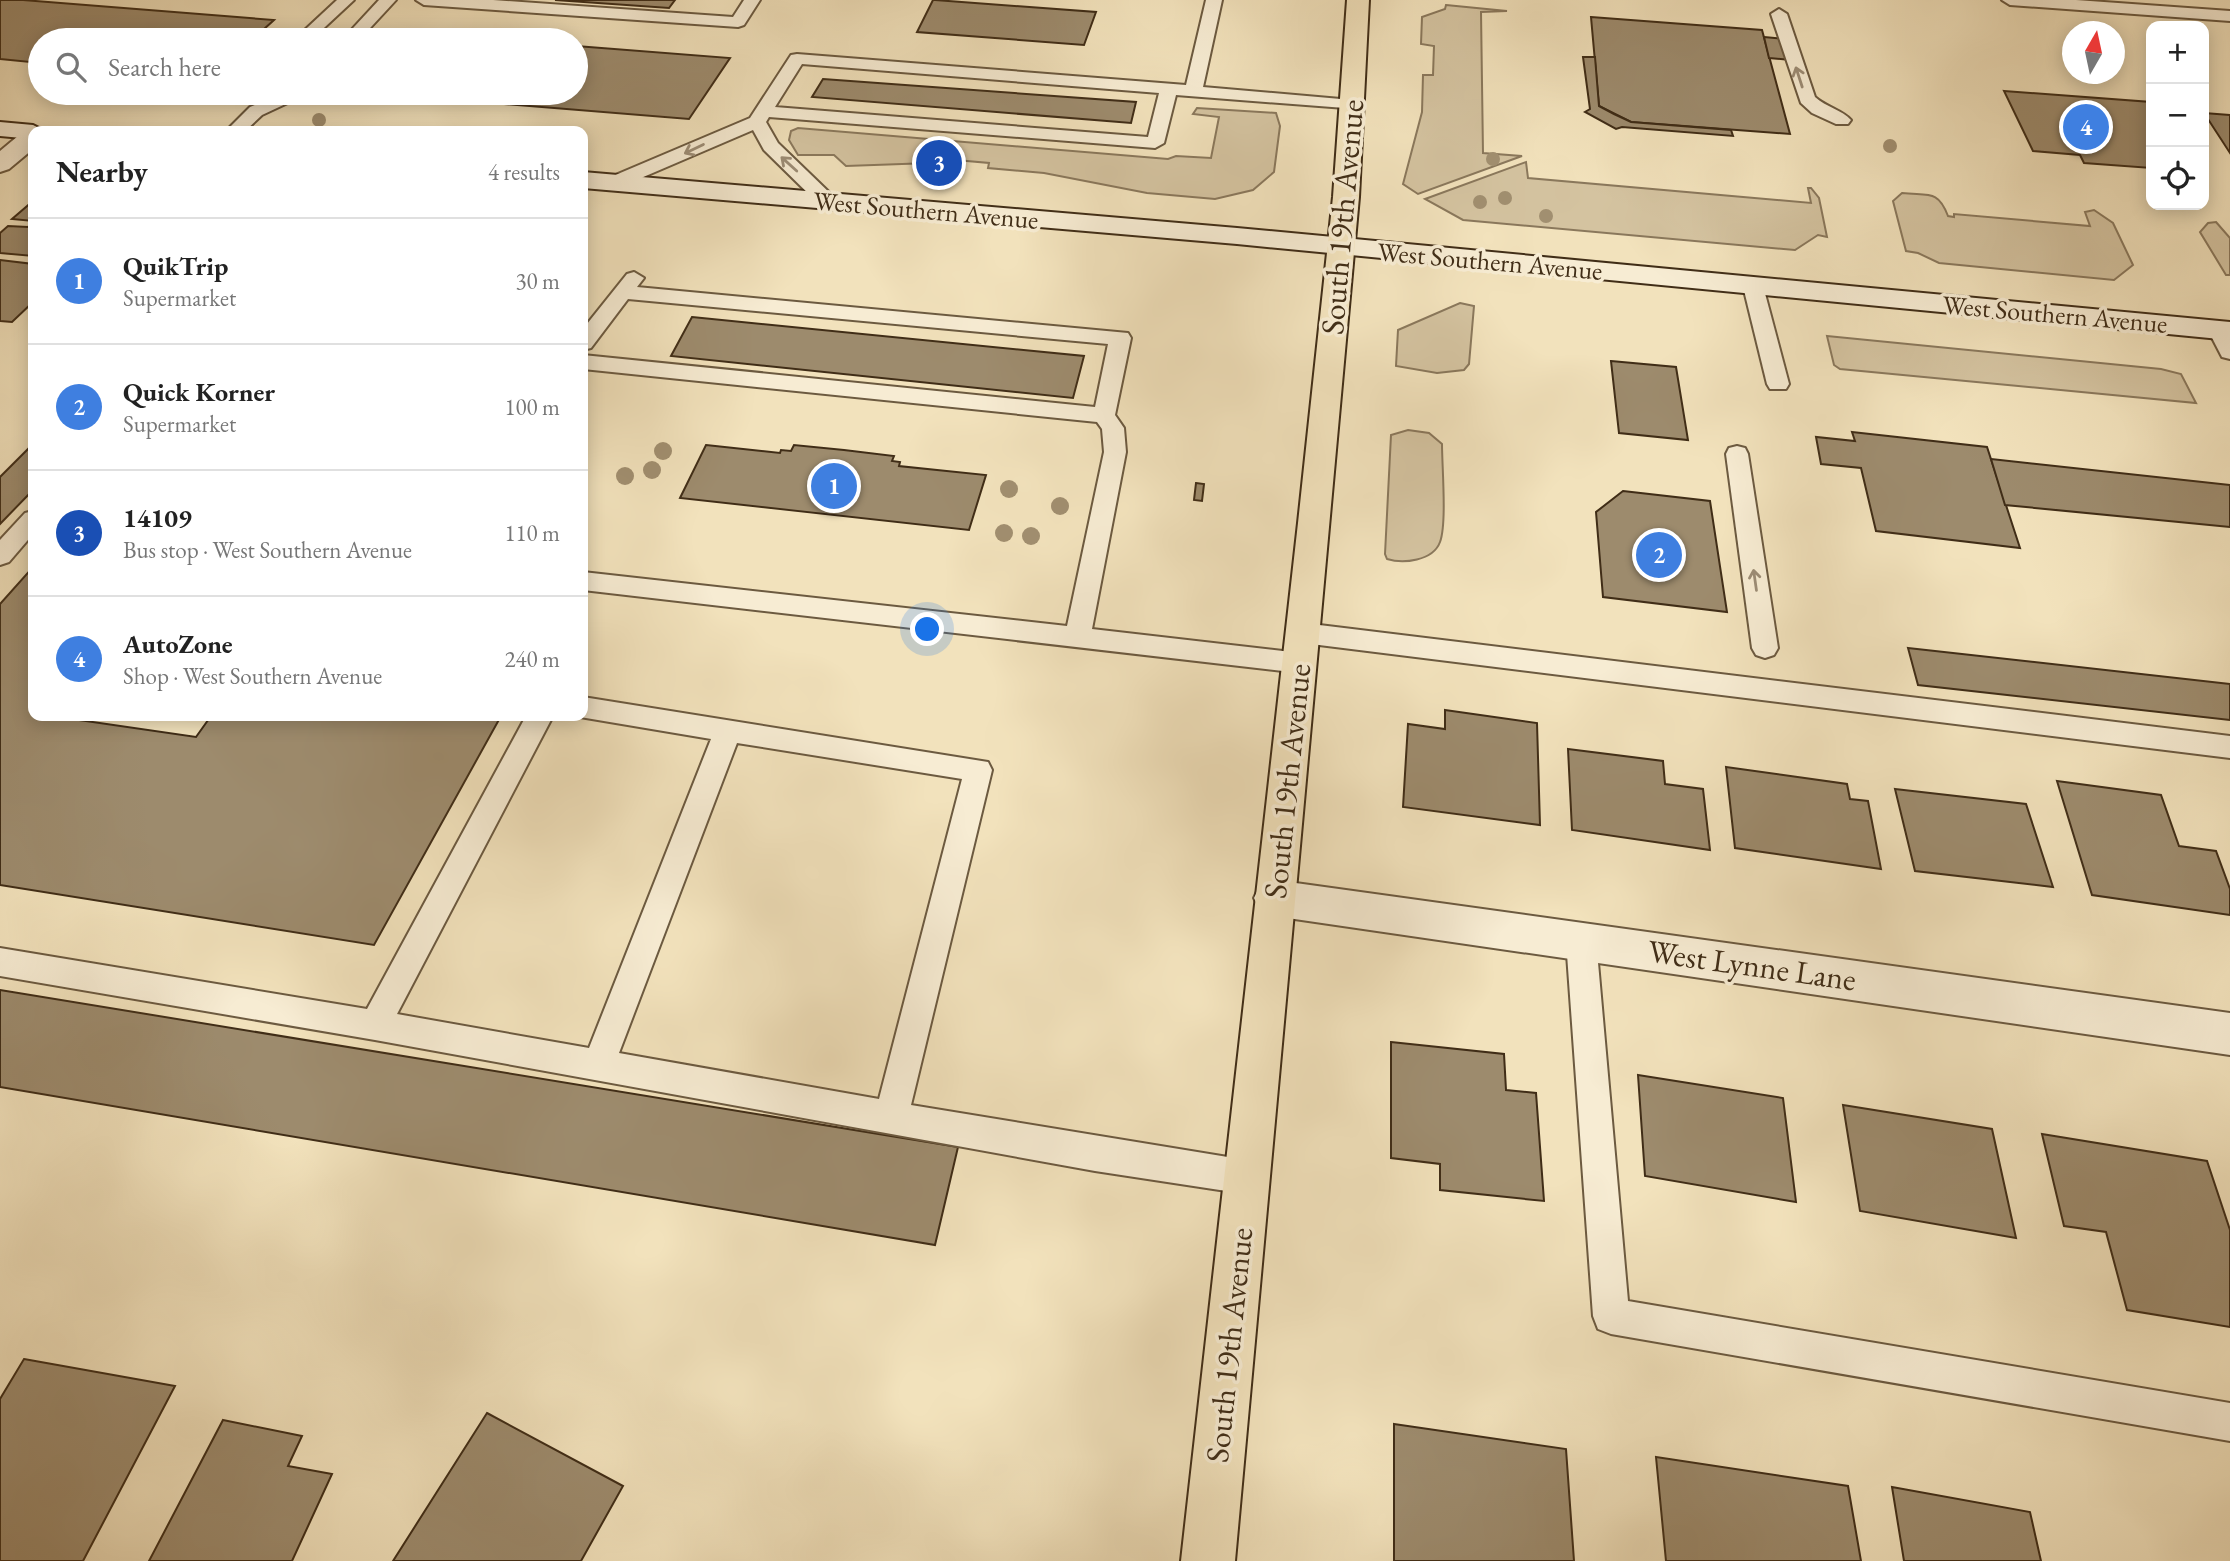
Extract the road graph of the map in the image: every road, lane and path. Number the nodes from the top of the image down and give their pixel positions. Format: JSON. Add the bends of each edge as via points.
{"nodes":[{"id":1,"x":346,"y":0,"type":"edge"},
{"id":2,"x":388,"y":0,"type":"edge"},
{"id":3,"x":424,"y":0,"type":"edge"},
{"id":4,"x":752,"y":0,"type":"edge"},
{"id":5,"x":1214,"y":0,"type":"edge"},
{"id":6,"x":1358,"y":0,"type":"edge"},
{"id":7,"x":2010,"y":0,"type":"edge"},
{"id":8,"x":1779,"y":14,"type":"dead end"},
{"id":9,"x":2230,"y":16,"type":"edge"},
{"id":10,"x":315,"y":28,"type":"edge"},
{"id":11,"x":361,"y":28,"type":"edge"},
{"id":12,"x":1169,"y":89,"type":"junction"},
{"id":13,"x":1193,"y":91,"type":"junction"},
{"id":14,"x":847,"y":95,"type":"dead end"},
{"id":15,"x":888,"y":98,"type":"dead end"},
{"id":16,"x":928,"y":101,"type":"dead end"},
{"id":17,"x":253,"y":105,"type":"edge"},
{"id":18,"x":1352,"y":106,"type":"junction"},
{"id":19,"x":1090,"y":113,"type":"dead end"},
{"id":20,"x":760,"y":117,"type":"junction"},
{"id":21,"x":836,"y":117,"type":"junction"},
{"id":22,"x":877,"y":120,"type":"junction"},
{"id":23,"x":1842,"y":120,"type":"dead end"},
{"id":24,"x":917,"y":124,"type":"junction"},
{"id":25,"x":238,"y":126,"type":"edge"},
{"id":26,"x":0,"y":129,"type":"edge"},
{"id":27,"x":28,"y":133,"type":"edge"},
{"id":28,"x":1082,"y":137,"type":"junction"},
{"id":29,"x":28,"y":139,"type":"edge"},
{"id":30,"x":0,"y":164,"type":"edge"},
{"id":31,"x":588,"y":180,"type":"edge"},
{"id":32,"x":613,"y":183,"type":"junction"},
{"id":33,"x":827,"y":201,"type":"junction"},
{"id":34,"x":1341,"y":247,"type":"junction"},
{"id":35,"x":1754,"y":286,"type":"junction"},
{"id":36,"x":588,"y":313,"type":"edge"},
{"id":37,"x":604,"y":315,"type":"junction"},
{"id":38,"x":588,"y":337,"type":"edge"},
{"id":39,"x":2226,"y":338,"type":"edge"},
{"id":40,"x":588,"y":363,"type":"edge"},
{"id":41,"x":1779,"y":384,"type":"dead end"},
{"id":42,"x":1104,"y":415,"type":"junction"},
{"id":43,"x":1737,"y":454,"type":"dead end"},
{"id":44,"x":28,"y":525,"type":"edge"},
{"id":45,"x":0,"y":556,"type":"edge"},
{"id":46,"x":588,"y":582,"type":"edge"},
{"id":47,"x":1078,"y":637,"type":"junction"},
{"id":48,"x":1301,"y":648,"type":"junction"},
{"id":49,"x":1765,"y":648,"type":"dead end"},
{"id":50,"x":588,"y":709,"type":"edge"},
{"id":51,"x":537,"y":721,"type":"edge"},
{"id":52,"x":728,"y":731,"type":"junction"},
{"id":53,"x":2230,"y":747,"type":"edge"},
{"id":54,"x":1274,"y":898,"type":"junction"},
{"id":55,"x":1581,"y":940,"type":"junction"},
{"id":56,"x":0,"y":962,"type":"edge"},
{"id":57,"x":375,"y":1025,"type":"junction"},
{"id":58,"x":2230,"y":1034,"type":"edge"},
{"id":59,"x":598,"y":1065,"type":"junction"},
{"id":60,"x":891,"y":1117,"type":"junction"},
{"id":61,"x":1246,"y":1177,"type":"junction"},
{"id":62,"x":2230,"y":1422,"type":"edge"},
{"id":63,"x":1208,"y":1561,"type":"edge"}],
"edges":[{"from":1,"to":10,"type":"lane"},
{"from":2,"to":11,"type":"lane"},
{"from":3,"to":4,"type":"lane","via":[[738,22]]},
{"from":5,"to":13,"type":"lane"},
{"from":6,"to":18,"type":"main road","name":"South 19th Avenue"},
{"from":7,"to":9,"type":"lane"},
{"from":23,"to":8,"type":"lane","one_way":true,"via":[[1807,99]]},
{"from":12,"to":13,"type":"lane"},
{"from":12,"to":20,"type":"lane","via":[[1097,89],[860,70],[797,59]]},
{"from":12,"to":28,"type":"lane","via":[[1155,143]]},
{"from":13,"to":18,"type":"lane"},
{"from":14,"to":21,"type":"lane"},
{"from":15,"to":22,"type":"lane"},
{"from":16,"to":24,"type":"lane"},
{"from":17,"to":25,"type":"lane"},
{"from":18,"to":34,"type":"main road","name":"South 19th Avenue"},
{"from":19,"to":28,"type":"lane"},
{"from":20,"to":21,"type":"lane"},
{"from":20,"to":32,"type":"lane","one_way":true},
{"from":33,"to":20,"type":"lane","one_way":true,"via":[[770,146]]},
{"from":21,"to":22,"type":"lane"},
{"from":22,"to":24,"type":"lane"},
{"from":24,"to":28,"type":"lane","via":[[1002,124]]},
{"from":26,"to":27,"type":"main road"},
{"from":29,"to":30,"type":"main road"},
{"from":31,"to":32,"type":"main road","name":"West Southern Avenue"},
{"from":32,"to":33,"type":"main road","name":"West Southern Avenue"},
{"from":33,"to":34,"type":"main road","name":"West Southern Avenue"},
{"from":34,"to":35,"type":"main road","name":"West Southern Avenue"},
{"from":34,"to":48,"type":"main road","name":"South 19th Avenue"},
{"from":35,"to":39,"type":"main road","name":"West Southern Avenue"},
{"from":35,"to":41,"type":"lane"},
{"from":36,"to":37,"type":"lane"},
{"from":37,"to":38,"type":"lane"},
{"from":37,"to":42,"type":"lane","via":[[629,284],[1120,338]]},
{"from":40,"to":42,"type":"lane"},
{"from":42,"to":47,"type":"lane","via":[[1113,428],[1115,452]]},
{"from":49,"to":43,"type":"lane","one_way":true},
{"from":44,"to":45,"type":"lane"},
{"from":46,"to":47,"type":"lane"},
{"from":47,"to":48,"type":"lane"},
{"from":48,"to":53,"type":"lane"},
{"from":48,"to":54,"type":"main road","name":"South 19th Avenue"},
{"from":50,"to":52,"type":"lane"},
{"from":51,"to":57,"type":"lane"},
{"from":52,"to":59,"type":"lane"},
{"from":52,"to":60,"type":"lane","via":[[978,770]]},
{"from":54,"to":55,"type":"main road","name":"West Lynne Lane"},
{"from":54,"to":61,"type":"main road","name":"South 19th Avenue"},
{"from":55,"to":58,"type":"main road","name":"West Lynne Lane"},
{"from":55,"to":62,"type":"lane","via":[[1611,1316]]},
{"from":56,"to":57,"type":"lane"},
{"from":57,"to":59,"type":"lane"},
{"from":59,"to":60,"type":"lane"},
{"from":60,"to":61,"type":"lane"},
{"from":61,"to":63,"type":"main road","name":"South 19th Avenue"}]}
